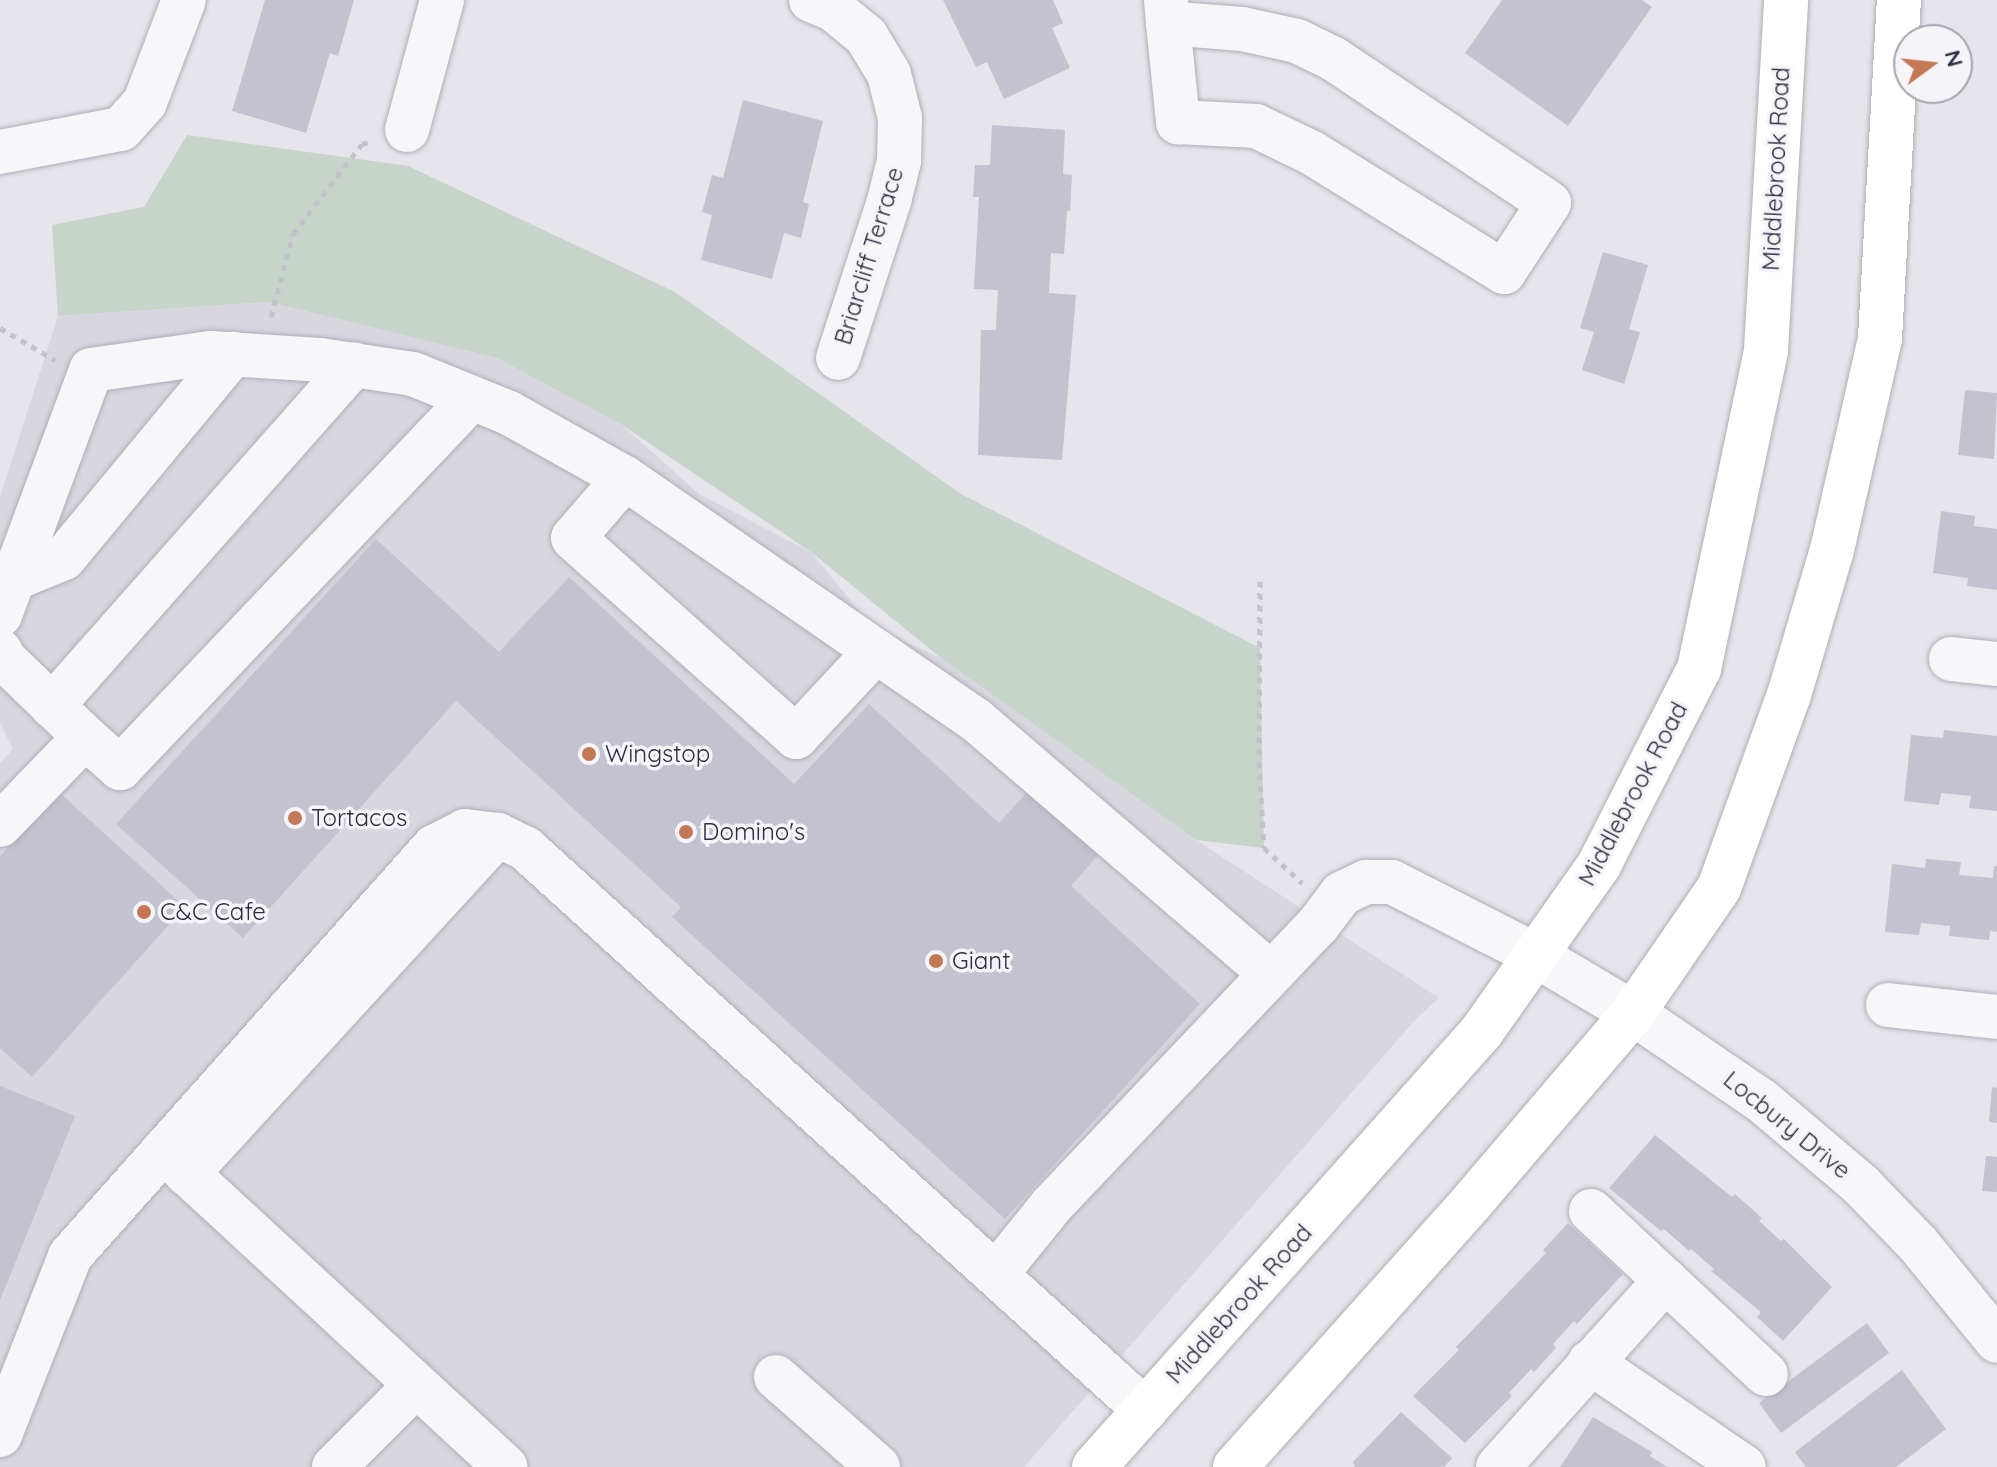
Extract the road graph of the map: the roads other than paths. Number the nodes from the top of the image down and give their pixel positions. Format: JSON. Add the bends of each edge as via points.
{"nodes":[{"id":1,"x":184,"y":0,"type":"edge"},
{"id":2,"x":442,"y":0,"type":"edge"},
{"id":3,"x":811,"y":0,"type":"edge"},
{"id":4,"x":1786,"y":0,"type":"edge"},
{"id":5,"x":1899,"y":0,"type":"edge"},
{"id":6,"x":1167,"y":11,"type":"edge"},
{"id":7,"x":407,"y":130,"type":"road end"},
{"id":8,"x":0,"y":152,"type":"edge"},
{"id":9,"x":247,"y":355,"type":"junction"},
{"id":10,"x":838,"y":358,"type":"dead end"},
{"id":11,"x":354,"y":365,"type":"junction"},
{"id":12,"x":472,"y":398,"type":"junction"},
{"id":13,"x":625,"y":478,"type":"junction"},
{"id":14,"x":7,"y":597,"type":"edge"},
{"id":15,"x":0,"y":651,"type":"edge"},
{"id":16,"x":876,"y":651,"type":"junction"},
{"id":17,"x":1951,"y":659,"type":"dead end"},
{"id":18,"x":1997,"y":664,"type":"edge"},
{"id":19,"x":52,"y":706,"type":"junction"},
{"id":20,"x":85,"y":737,"type":"junction"},
{"id":21,"x":0,"y":825,"type":"edge"},
{"id":22,"x":1537,"y":956,"type":"junction"},
{"id":23,"x":1270,"y":973,"type":"junction"},
{"id":24,"x":1888,"y":1005,"type":"dead end"},
{"id":25,"x":1633,"y":1013,"type":"junction"},
{"id":26,"x":1997,"y":1017,"type":"edge"},
{"id":27,"x":175,"y":1163,"type":"junction"},
{"id":28,"x":1591,"y":1211,"type":"dead end"},
{"id":29,"x":996,"y":1274,"type":"junction"},
{"id":30,"x":1666,"y":1280,"type":"junction"},
{"id":31,"x":1997,"y":1341,"type":"edge"},
{"id":32,"x":1590,"y":1362,"type":"junction"},
{"id":33,"x":1766,"y":1374,"type":"dead end"},
{"id":34,"x":776,"y":1377,"type":"dead end"},
{"id":35,"x":416,"y":1385,"type":"junction"},
{"id":36,"x":1145,"y":1410,"type":"junction"},
{"id":37,"x":0,"y":1435,"type":"edge"},
{"id":38,"x":857,"y":1460,"type":"edge"},
{"id":39,"x":334,"y":1467,"type":"edge"},
{"id":40,"x":505,"y":1467,"type":"edge"},
{"id":41,"x":1094,"y":1467,"type":"edge"},
{"id":42,"x":1235,"y":1467,"type":"edge"},
{"id":43,"x":1498,"y":1467,"type":"edge"},
{"id":44,"x":1744,"y":1467,"type":"edge"}],
"edges":[{"from":1,"to":8,"type":"street","via":[[145,102],[121,129]]},
{"from":2,"to":7,"type":"street"},
{"from":3,"to":10,"type":"street","name":"Briarcliff Terrace","via":[[833,9],[866,36],[889,74],[900,118],[899,161],[890,198]]},
{"from":4,"to":22,"type":"main road","name":"Middlebrook Road","via":[[1766,350],[1699,669],[1599,865]]},
{"from":5,"to":25,"type":"main road","via":[[1880,338],[1832,550],[1789,695],[1719,888]]},
{"from":6,"to":6,"type":"street","via":[[1178,122],[1256,126],[1312,153],[1504,272],[1549,203],[1334,59],[1297,41]]},
{"from":9,"to":11,"type":"street"},
{"from":9,"to":14,"type":"street","via":[[64,558]]},
{"from":9,"to":14,"type":"street","via":[[210,353],[91,370]]},
{"from":11,"to":12,"type":"street","via":[[413,374]]},
{"from":11,"to":19,"type":"street"},
{"from":12,"to":13,"type":"street"},
{"from":12,"to":20,"type":"street","via":[[120,768]]},
{"from":13,"to":16,"type":"street"},
{"from":13,"to":16,"type":"street","via":[[573,538],[796,737]]},
{"from":15,"to":19,"type":"street"},
{"from":16,"to":23,"type":"street","via":[[976,720]]},
{"from":17,"to":18,"type":"street"},
{"from":19,"to":20,"type":"street"},
{"from":20,"to":21,"type":"street"},
{"from":22,"to":23,"type":"street","name":"Locbury Drive","via":[[1392,882],[1366,882],[1341,894]]},
{"from":22,"to":25,"type":"street","name":"Locbury Drive"},
{"from":22,"to":36,"type":"main road","name":"Middlebrook Road","via":[[1482,1031]]},
{"from":23,"to":29,"type":"street","name":"Locbury Drive","via":[[1051,1206]]},
{"from":24,"to":26,"type":"street"},
{"from":25,"to":31,"type":"street","name":"Locbury Drive","via":[[1762,1101],[1861,1185],[1918,1244]]},
{"from":25,"to":42,"type":"main road"},
{"from":27,"to":29,"type":"street","via":[[434,847],[465,831],[498,835],[525,848]]},
{"from":27,"to":35,"type":"street"},
{"from":27,"to":37,"type":"street","via":[[70,1256]]},
{"from":28,"to":30,"type":"street"},
{"from":29,"to":36,"type":"street"},
{"from":30,"to":32,"type":"street"},
{"from":30,"to":33,"type":"street"},
{"from":32,"to":43,"type":"street"},
{"from":32,"to":44,"type":"street"},
{"from":34,"to":38,"type":"street"},
{"from":35,"to":39,"type":"street"},
{"from":35,"to":40,"type":"street"},
{"from":36,"to":41,"type":"main road","name":"Middlebrook Road"}]}
